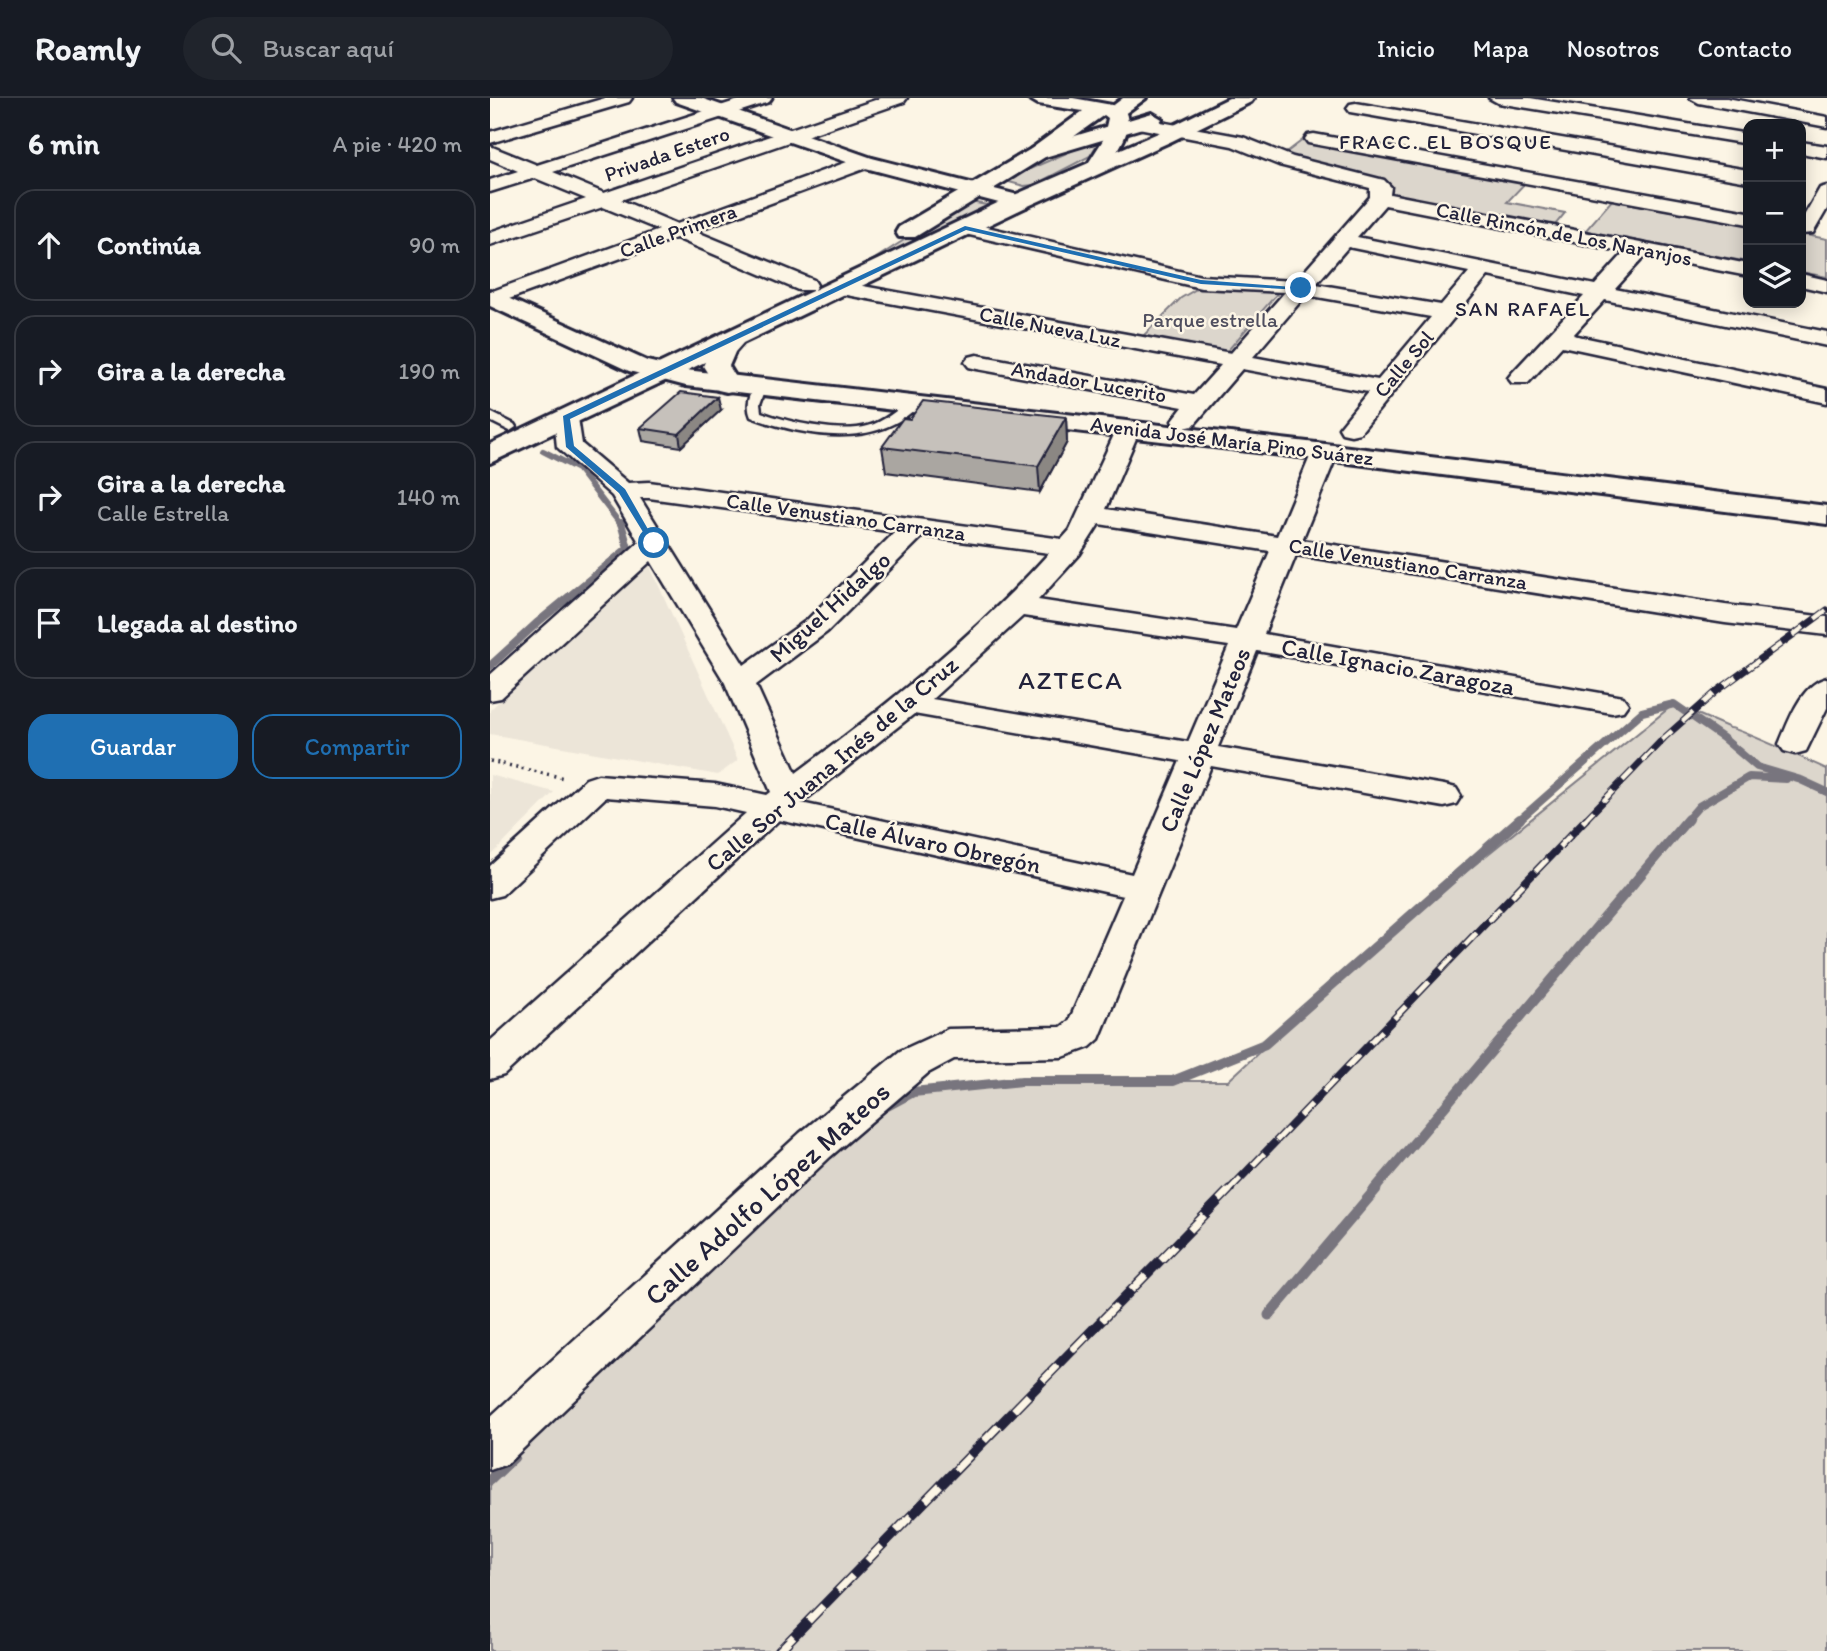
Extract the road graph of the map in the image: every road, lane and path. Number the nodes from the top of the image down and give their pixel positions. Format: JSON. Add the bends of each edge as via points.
{"nodes":[{"id":1,"x":623,"y":98,"type":"edge"},
{"id":2,"x":683,"y":98,"type":"edge"},
{"id":3,"x":763,"y":98,"type":"edge"},
{"id":4,"x":898,"y":98,"type":"edge"},
{"id":5,"x":1038,"y":98,"type":"edge"},
{"id":6,"x":1136,"y":98,"type":"edge"},
{"id":7,"x":1211,"y":98,"type":"edge"},
{"id":8,"x":1244,"y":98,"type":"edge"},
{"id":9,"x":1497,"y":98,"type":"edge"},
{"id":10,"x":1626,"y":98,"type":"edge"},
{"id":11,"x":1699,"y":98,"type":"edge"},
{"id":12,"x":720,"y":111,"type":"junction"},
{"id":13,"x":1112,"y":112,"type":"edge"},
{"id":14,"x":1352,"y":112,"type":"edge"},
{"id":15,"x":1607,"y":116,"type":"junction"},
{"id":16,"x":1827,"y":122,"type":"edge"},
{"id":17,"x":1139,"y":123,"type":"junction"},
{"id":18,"x":1171,"y":134,"type":"junction"},
{"id":19,"x":790,"y":136,"type":"junction"},
{"id":20,"x":490,"y":138,"type":"edge"},
{"id":21,"x":1743,"y":138,"type":"edge"},
{"id":22,"x":1314,"y":139,"type":"junction"},
{"id":23,"x":1577,"y":147,"type":"junction"},
{"id":24,"x":1806,"y":149,"type":"edge"},
{"id":25,"x":490,"y":152,"type":"edge"},
{"id":26,"x":1827,"y":152,"type":"edge"},
{"id":27,"x":1286,"y":161,"type":"junction"},
{"id":28,"x":865,"y":163,"type":"junction"},
{"id":29,"x":1097,"y":165,"type":"junction"},
{"id":30,"x":536,"y":171,"type":"junction"},
{"id":31,"x":1743,"y":175,"type":"edge"},
{"id":32,"x":1543,"y":181,"type":"junction"},
{"id":33,"x":490,"y":186,"type":"edge"},
{"id":34,"x":975,"y":190,"type":"junction"},
{"id":35,"x":1823,"y":190,"type":"edge"},
{"id":36,"x":1380,"y":198,"type":"junction"},
{"id":37,"x":602,"y":200,"type":"junction"},
{"id":38,"x":1018,"y":202,"type":"junction"},
{"id":39,"x":1595,"y":204,"type":"junction"},
{"id":40,"x":1743,"y":218,"type":"edge"},
{"id":41,"x":1806,"y":223,"type":"edge"},
{"id":42,"x":965,"y":228,"type":"junction"},
{"id":43,"x":1806,"y":230,"type":"edge"},
{"id":44,"x":678,"y":231,"type":"junction"},
{"id":45,"x":1827,"y":233,"type":"edge"},
{"id":46,"x":1568,"y":235,"type":"junction"},
{"id":47,"x":490,"y":239,"type":"edge"},
{"id":48,"x":1343,"y":240,"type":"junction"},
{"id":49,"x":1640,"y":249,"type":"junction"},
{"id":50,"x":1483,"y":269,"type":"junction"},
{"id":51,"x":1743,"y":269,"type":"edge"},
{"id":52,"x":1806,"y":282,"type":"edge"},
{"id":53,"x":806,"y":285,"type":"junction"},
{"id":54,"x":1827,"y":286,"type":"edge"},
{"id":55,"x":841,"y":288,"type":"junction"},
{"id":56,"x":1301,"y":288,"type":"junction"},
{"id":57,"x":1600,"y":293,"type":"junction"},
{"id":58,"x":491,"y":298,"type":"edge"},
{"id":59,"x":1447,"y":313,"type":"junction"},
{"id":60,"x":736,"y":337,"type":"junction"},
{"id":61,"x":1557,"y":338,"type":"junction"},
{"id":62,"x":1827,"y":339,"type":"edge"},
{"id":63,"x":977,"y":362,"type":"dead end"},
{"id":64,"x":1237,"y":362,"type":"junction"},
{"id":65,"x":648,"y":369,"type":"junction"},
{"id":66,"x":1520,"y":378,"type":"dead end"},
{"id":67,"x":727,"y":384,"type":"junction"},
{"id":68,"x":1384,"y":388,"type":"junction"},
{"id":69,"x":1827,"y":396,"type":"edge"},
{"id":70,"x":1200,"y":403,"type":"junction"},
{"id":71,"x":566,"y":418,"type":"junction"},
{"id":72,"x":1184,"y":421,"type":"dead end"},
{"id":73,"x":497,"y":426,"type":"edge"},
{"id":74,"x":1351,"y":428,"type":"dead end"},
{"id":75,"x":1128,"y":429,"type":"junction"},
{"id":76,"x":1325,"y":452,"type":"junction"},
{"id":77,"x":490,"y":455,"type":"edge"},
{"id":78,"x":622,"y":491,"type":"junction"},
{"id":79,"x":1092,"y":515,"type":"junction"},
{"id":80,"x":1827,"y":515,"type":"edge"},
{"id":81,"x":917,"y":526,"type":"junction"},
{"id":82,"x":654,"y":543,"type":"junction"},
{"id":83,"x":1286,"y":545,"type":"junction"},
{"id":84,"x":1070,"y":548,"type":"junction"},
{"id":85,"x":1017,"y":606,"type":"junction"},
{"id":86,"x":1818,"y":625,"type":"edge"},
{"id":87,"x":1247,"y":640,"type":"junction"},
{"id":88,"x":740,"y":683,"type":"junction"},
{"id":89,"x":1827,"y":687,"type":"edge"},
{"id":90,"x":490,"y":691,"type":"edge"},
{"id":91,"x":908,"y":704,"type":"junction"},
{"id":92,"x":1612,"y":704,"type":"dead end"},
{"id":93,"x":1817,"y":715,"type":"edge"},
{"id":94,"x":1795,"y":744,"type":"dead end"},
{"id":95,"x":1199,"y":754,"type":"junction"},
{"id":96,"x":490,"y":761,"type":"edge"},
{"id":97,"x":597,"y":786,"type":"junction"},
{"id":98,"x":1444,"y":796,"type":"dead end"},
{"id":99,"x":780,"y":801,"type":"junction"},
{"id":100,"x":490,"y":886,"type":"edge"},
{"id":101,"x":1143,"y":888,"type":"junction"},
{"id":102,"x":1085,"y":1029,"type":"joint"},
{"id":103,"x":490,"y":1064,"type":"edge"},
{"id":104,"x":490,"y":1448,"type":"edge"}],
"edges":[{"from":1,"to":20,"type":"street"},
{"from":2,"to":12,"type":"main road"},
{"from":3,"to":12,"type":"street"},
{"from":4,"to":19,"type":"street","name":"Privada Estero"},
{"from":5,"to":13,"type":"main road"},
{"from":6,"to":13,"type":"main road"},
{"from":7,"to":17,"type":"main road"},
{"from":8,"to":18,"type":"main road"},
{"from":9,"to":15,"type":"street"},
{"from":10,"to":15,"type":"street"},
{"from":11,"to":16,"type":"street"},
{"from":12,"to":19,"type":"main road"},
{"from":12,"to":30,"type":"street"},
{"from":13,"to":17,"type":"main road"},
{"from":13,"to":29,"type":"main road"},
{"from":13,"to":34,"type":"main road"},
{"from":14,"to":22,"type":"street"},
{"from":14,"to":23,"type":"street"},
{"from":15,"to":21,"type":"street"},
{"from":15,"to":23,"type":"street"},
{"from":17,"to":18,"type":"street"},
{"from":18,"to":27,"type":"street","via":[[1254,149]]},
{"from":18,"to":29,"type":"main road"},
{"from":19,"to":28,"type":"main road"},
{"from":19,"to":37,"type":"street","name":"Privada Estero"},
{"from":22,"to":27,"type":"street"},
{"from":22,"to":32,"type":"street"},
{"from":23,"to":31,"type":"street"},
{"from":23,"to":32,"type":"street"},
{"from":24,"to":26,"type":"street"},
{"from":25,"to":30,"type":"street"},
{"from":27,"to":36,"type":"street","via":[[1377,184],[1382,190]]},
{"from":28,"to":34,"type":"main road"},
{"from":28,"to":44,"type":"street","name":"Calle Primera"},
{"from":29,"to":38,"type":"main road"},
{"from":30,"to":33,"type":"street"},
{"from":30,"to":37,"type":"street"},
{"from":32,"to":39,"type":"street"},
{"from":34,"to":38,"type":"main road"},
{"from":34,"to":53,"type":"main road","via":[[901,236]]},
{"from":35,"to":41,"type":"street"},
{"from":36,"to":46,"type":"street","name":"Calle Rincón de Los Naranjos"},
{"from":36,"to":48,"type":"street"},
{"from":37,"to":44,"type":"street"},
{"from":37,"to":47,"type":"street","name":"Privada Estero"},
{"from":38,"to":42,"type":"main road"},
{"from":39,"to":40,"type":"street"},
{"from":39,"to":46,"type":"street"},
{"from":42,"to":55,"type":"main road"},
{"from":42,"to":56,"type":"street","via":[[1201,282]]},
{"from":43,"to":45,"type":"street"},
{"from":44,"to":53,"type":"street"},
{"from":44,"to":58,"type":"street","name":"Calle Primera"},
{"from":46,"to":49,"type":"street","name":"Calle Rincón de Los Naranjos"},
{"from":48,"to":50,"type":"street"},
{"from":48,"to":56,"type":"street"},
{"from":49,"to":51,"type":"street","name":"Calle Rincón de Los Naranjos"},
{"from":49,"to":57,"type":"street"},
{"from":50,"to":57,"type":"street"},
{"from":50,"to":59,"type":"street","name":"Calle Sol"},
{"from":52,"to":54,"type":"street"},
{"from":53,"to":65,"type":"main road"},
{"from":55,"to":60,"type":"main road"},
{"from":55,"to":64,"type":"street","name":"Calle Nueva Luz"},
{"from":56,"to":59,"type":"street"},
{"from":56,"to":64,"type":"street"},
{"from":57,"to":61,"type":"street"},
{"from":57,"to":62,"type":"street"},
{"from":58,"to":65,"type":"main road","name":"Avenida José María Pino Suárez"},
{"from":59,"to":68,"type":"street","name":"Calle Sol"},
{"from":60,"to":65,"type":"main road"},
{"from":60,"to":67,"type":"main road","via":[[726,343],[716,366]]},
{"from":61,"to":66,"type":"street"},
{"from":61,"to":69,"type":"street"},
{"from":63,"to":70,"type":"street","name":"Andador Lucerito"},
{"from":64,"to":68,"type":"street","name":"Calle Nueva Luz"},
{"from":64,"to":70,"type":"street"},
{"from":65,"to":67,"type":"main road","name":"Avenida José María Pino Suárez"},
{"from":65,"to":71,"type":"main road"},
{"from":65,"to":73,"type":"main road"},
{"from":67,"to":75,"type":"main road","name":"Avenida José María Pino Suárez"},
{"from":68,"to":74,"type":"street","name":"Calle Sol"},
{"from":70,"to":72,"type":"street"},
{"from":71,"to":77,"type":"main road"},
{"from":71,"to":78,"type":"street","via":[[570,447]]},
{"from":75,"to":76,"type":"main road","name":"Avenida José María Pino Suárez"},
{"from":75,"to":79,"type":"street","name":"Calle Sor Juana Inés de la Cruz"},
{"from":76,"to":80,"type":"main road","name":"Avenida José María Pino Suárez"},
{"from":76,"to":83,"type":"street","name":"Calle López Mateos"},
{"from":78,"to":81,"type":"street","name":"Calle Venustiano Carranza","via":[[649,490]]},
{"from":78,"to":82,"type":"street"},
{"from":79,"to":83,"type":"street","name":"Calle Venustiano Carranza"},
{"from":79,"to":84,"type":"street","name":"Calle Sor Juana Inés de la Cruz"},
{"from":81,"to":84,"type":"street","name":"Calle Venustiano Carranza"},
{"from":81,"to":88,"type":"street","name":"Miguel Hidalgo","via":[[817,626]]},
{"from":82,"to":88,"type":"street"},
{"from":82,"to":90,"type":"street"},
{"from":83,"to":86,"type":"street","name":"Calle Venustiano Carranza"},
{"from":83,"to":87,"type":"street","name":"Calle López Mateos"},
{"from":84,"to":85,"type":"street","name":"Calle Sor Juana Inés de la Cruz"},
{"from":85,"to":87,"type":"street","name":"Calle Ignacio Zaragoza"},
{"from":85,"to":91,"type":"street","name":"Calle Sor Juana Inés de la Cruz"},
{"from":87,"to":92,"type":"street","name":"Calle Ignacio Zaragoza"},
{"from":87,"to":95,"type":"street","name":"Calle López Mateos"},
{"from":88,"to":99,"type":"street"},
{"from":89,"to":93,"type":"street"},
{"from":91,"to":95,"type":"street"},
{"from":91,"to":99,"type":"street","name":"Calle Sor Juana Inés de la Cruz"},
{"from":93,"to":94,"type":"street"},
{"from":95,"to":98,"type":"street"},
{"from":95,"to":101,"type":"street","name":"Calle López Mateos"},
{"from":96,"to":97,"type":"path"},
{"from":97,"to":99,"type":"street","name":"Calle Álvaro Obregón"},
{"from":97,"to":100,"type":"street"},
{"from":99,"to":101,"type":"street","name":"Calle Álvaro Obregón"},
{"from":99,"to":103,"type":"street","name":"Calle Sor Juana Inés de la Cruz"},
{"from":101,"to":102,"type":"street","name":"Calle López Mateos"},
{"from":102,"to":104,"type":"street","name":"Calle Adolfo López Mateos","via":[[1063,1041],[948,1044],[914,1062],[816,1145]]}]}
